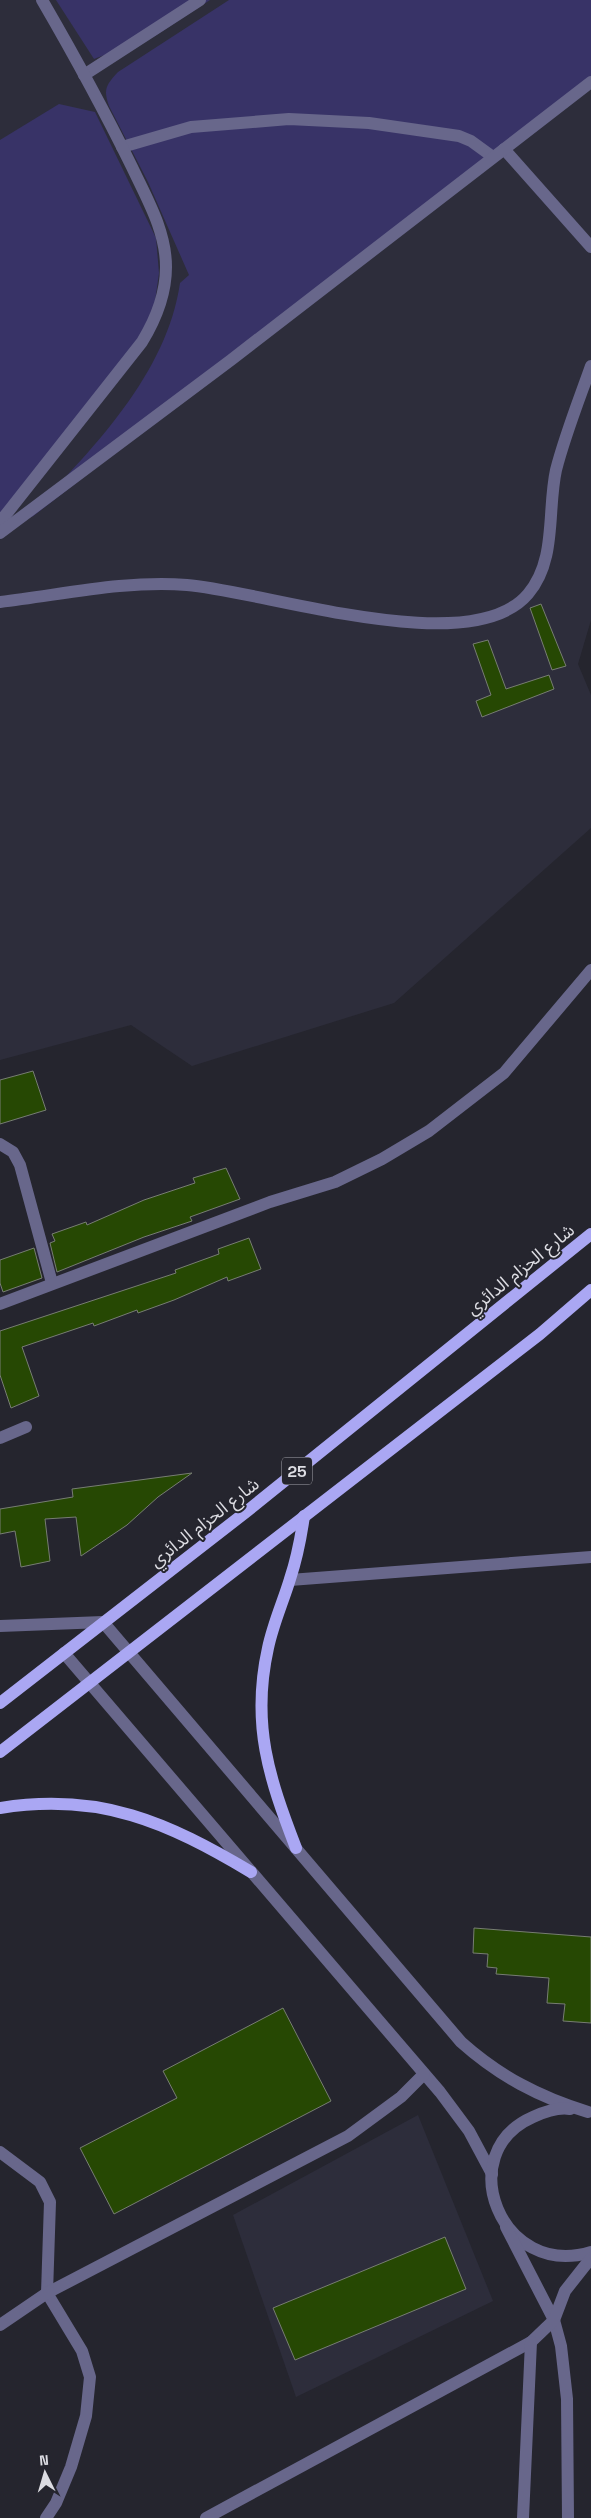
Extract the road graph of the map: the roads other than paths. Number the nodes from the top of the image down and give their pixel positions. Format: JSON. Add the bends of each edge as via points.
{"nodes":[{"id":1,"x":42,"y":0,"type":"edge"},
{"id":2,"x":200,"y":0,"type":"edge"},
{"id":3,"x":84,"y":75,"type":"junction"},
{"id":4,"x":591,"y":82,"type":"edge"},
{"id":5,"x":122,"y":147,"type":"junction"},
{"id":6,"x":504,"y":149,"type":"junction"},
{"id":7,"x":493,"y":157,"type":"junction"},
{"id":8,"x":591,"y":247,"type":"edge"},
{"id":9,"x":591,"y":366,"type":"edge"},
{"id":10,"x":0,"y":522,"type":"edge"},
{"id":11,"x":0,"y":533,"type":"edge"},
{"id":12,"x":0,"y":602,"type":"edge"},
{"id":13,"x":591,"y":970,"type":"edge"},
{"id":14,"x":0,"y":1144,"type":"edge"},
{"id":15,"x":591,"y":1234,"type":"edge"},
{"id":16,"x":52,"y":1283,"type":"junction"},
{"id":17,"x":591,"y":1290,"type":"edge"},
{"id":18,"x":0,"y":1304,"type":"edge"},
{"id":19,"x":26,"y":1427,"type":"dead end"},
{"id":20,"x":0,"y":1438,"type":"edge"},
{"id":21,"x":304,"y":1516,"type":"junction"},
{"id":22,"x":591,"y":1557,"type":"edge"},
{"id":23,"x":290,"y":1580,"type":"junction"},
{"id":24,"x":103,"y":1622,"type":"junction"},
{"id":25,"x":0,"y":1626,"type":"edge"},
{"id":26,"x":129,"y":1652,"type":"junction"},
{"id":27,"x":64,"y":1653,"type":"junction"},
{"id":28,"x":89,"y":1682,"type":"junction"},
{"id":29,"x":0,"y":1703,"type":"edge"},
{"id":30,"x":0,"y":1752,"type":"edge"},
{"id":31,"x":0,"y":1808,"type":"edge"},
{"id":32,"x":296,"y":1848,"type":"junction"},
{"id":33,"x":251,"y":1872,"type":"junction"},
{"id":34,"x":424,"y":2074,"type":"junction"},
{"id":35,"x":589,"y":2112,"type":"edge"},
{"id":36,"x":0,"y":2152,"type":"edge"},
{"id":37,"x":492,"y":2174,"type":"junction"},
{"id":38,"x":506,"y":2227,"type":"junction"},
{"id":39,"x":591,"y":2252,"type":"edge"},
{"id":40,"x":591,"y":2258,"type":"edge"},
{"id":41,"x":46,"y":2293,"type":"junction"},
{"id":42,"x":554,"y":2320,"type":"junction"},
{"id":43,"x":0,"y":2325,"type":"edge"},
{"id":44,"x":531,"y":2342,"type":"junction"},
{"id":45,"x":46,"y":2518,"type":"edge"},
{"id":46,"x":206,"y":2518,"type":"edge"},
{"id":47,"x":523,"y":2518,"type":"edge"},
{"id":48,"x":568,"y":2518,"type":"edge"}],
"edges":[{"from":1,"to":3,"type":"street"},
{"from":2,"to":3,"type":"street"},
{"from":3,"to":5,"type":"street"},
{"from":4,"to":6,"type":"street"},
{"from":5,"to":7,"type":"street","via":[[191,127],[289,119],[369,123],[459,136]]},
{"from":5,"to":10,"type":"street","via":[[164,241],[166,267],[156,319],[142,342]]},
{"from":6,"to":7,"type":"street"},
{"from":6,"to":8,"type":"street"},
{"from":7,"to":11,"type":"street"},
{"from":9,"to":12,"type":"street","via":[[556,472],[547,553],[541,574],[528,594],[508,610],[458,622],[404,622],[313,610],[214,589],[159,584]]},
{"from":13,"to":16,"type":"street","via":[[504,1073],[429,1131],[382,1159],[335,1182],[270,1202]]},
{"from":14,"to":16,"type":"street","via":[[13,1152],[20,1165]]},
{"from":15,"to":24,"type":"main road","name":"شارع الحزام الدائري","number":"25","via":[[246,1512]]},
{"from":16,"to":18,"type":"street"},
{"from":17,"to":21,"type":"main road","number":"25","via":[[540,1334]]},
{"from":19,"to":20,"type":"street"},
{"from":21,"to":23,"type":"main road"},
{"from":21,"to":26,"type":"main road","number":"25"},
{"from":22,"to":23,"type":"street"},
{"from":23,"to":32,"type":"main road","via":[[268,1647],[261,1717],[264,1752],[272,1786]]},
{"from":24,"to":25,"type":"street"},
{"from":24,"to":26,"type":"street"},
{"from":24,"to":27,"type":"main road","name":"شارع الحزام الدائري","number":"25"},
{"from":26,"to":28,"type":"main road","number":"25"},
{"from":26,"to":32,"type":"street"},
{"from":27,"to":28,"type":"street"},
{"from":27,"to":29,"type":"main road","name":"شارع الحزام الدائري","number":"25"},
{"from":28,"to":30,"type":"main road","number":"25"},
{"from":28,"to":33,"type":"street"},
{"from":31,"to":33,"type":"main road","via":[[31,1803],[66,1803],[119,1811],[169,1827]]},
{"from":32,"to":35,"type":"street","via":[[460,2042],[482,2061],[524,2087],[560,2104]]},
{"from":33,"to":34,"type":"street"},
{"from":34,"to":37,"type":"street","via":[[460,2118]]},
{"from":34,"to":41,"type":"street","via":[[401,2097],[348,2136]]},
{"from":35,"to":37,"type":"street","via":[[566,2108],[525,2120],[497,2153]]},
{"from":36,"to":41,"type":"street","via":[[40,2182],[50,2202]]},
{"from":37,"to":38,"type":"street","via":[[492,2193]]},
{"from":38,"to":39,"type":"street","via":[[527,2245],[553,2255]]},
{"from":38,"to":42,"type":"street"},
{"from":40,"to":42,"type":"street","via":[[565,2291]]},
{"from":41,"to":43,"type":"street"},
{"from":41,"to":45,"type":"street","via":[[82,2352],[90,2377],[86,2416],[56,2503]]},
{"from":42,"to":44,"type":"street"},
{"from":42,"to":48,"type":"street","via":[[565,2373]]},
{"from":44,"to":46,"type":"street"},
{"from":44,"to":47,"type":"street"}]}
